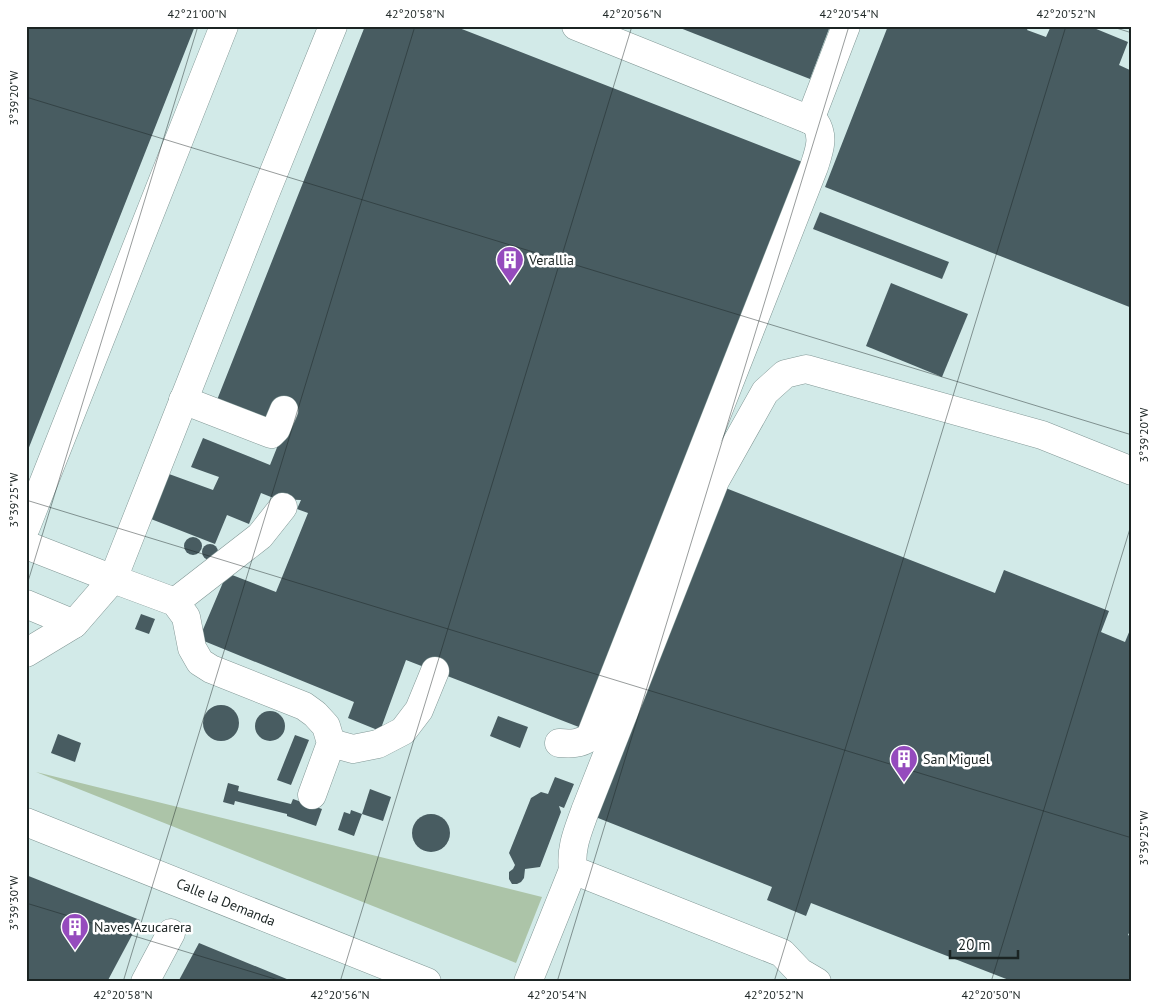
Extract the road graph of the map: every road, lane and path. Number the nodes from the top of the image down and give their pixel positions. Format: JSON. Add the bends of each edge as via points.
{"nodes":[{"id":1,"x":224,"y":26,"type":"edge"},
{"id":2,"x":333,"y":26,"type":"edge"},
{"id":3,"x":576,"y":26,"type":"edge"},
{"id":4,"x":846,"y":26,"type":"edge"},
{"id":5,"x":810,"y":120,"type":"junction"},
{"id":6,"x":180,"y":408,"type":"junction"},
{"id":7,"x":284,"y":410,"type":"dead end"},
{"id":8,"x":274,"y":454,"type":"dead end"},
{"id":9,"x":1132,"y":472,"type":"edge"},
{"id":10,"x":282,"y":507,"type":"dead end"},
{"id":11,"x":26,"y":527,"type":"edge"},
{"id":12,"x":26,"y":545,"type":"edge"},
{"id":13,"x":113,"y":579,"type":"junction"},
{"id":14,"x":175,"y":602,"type":"junction"},
{"id":15,"x":26,"y":604,"type":"edge"},
{"id":16,"x":74,"y":624,"type":"junction"},
{"id":17,"x":26,"y":652,"type":"edge"},
{"id":18,"x":434,"y":671,"type":"dead end"},
{"id":19,"x":331,"y":743,"type":"junction"},
{"id":20,"x":559,"y":743,"type":"dead end"},
{"id":21,"x":312,"y":795,"type":"dead end"},
{"id":22,"x":26,"y":822,"type":"edge"},
{"id":23,"x":573,"y":870,"type":"junction"},
{"id":24,"x":171,"y":933,"type":"dead end"},
{"id":25,"x":145,"y":982,"type":"edge"},
{"id":26,"x":426,"y":982,"type":"edge"},
{"id":27,"x":528,"y":982,"type":"edge"},
{"id":28,"x":817,"y":982,"type":"edge"}],
"edges":[{"from":1,"to":11,"type":"street"},
{"from":2,"to":6,"type":"street"},
{"from":3,"to":5,"type":"street"},
{"from":4,"to":5,"type":"street"},
{"from":5,"to":20,"type":"street","via":[[821,131],[814,167],[596,725],[584,742]]},
{"from":6,"to":7,"type":"street","via":[[271,434]]},
{"from":6,"to":8,"type":"street"},
{"from":6,"to":13,"type":"street"},
{"from":9,"to":23,"type":"street","via":[[1032,433],[806,369],[785,374],[765,392],[714,481],[585,811],[573,845]]},
{"from":10,"to":14,"type":"street","via":[[260,536]]},
{"from":12,"to":13,"type":"street"},
{"from":13,"to":14,"type":"street"},
{"from":13,"to":16,"type":"street"},
{"from":14,"to":19,"type":"street","via":[[186,617],[192,648],[200,662],[304,706],[326,726]]},
{"from":15,"to":16,"type":"street"},
{"from":16,"to":17,"type":"street"},
{"from":18,"to":19,"type":"street","via":[[419,710],[403,732],[378,744],[353,749]]},
{"from":19,"to":21,"type":"street"},
{"from":22,"to":26,"type":"street","name":"Calle la Demanda"},
{"from":23,"to":27,"type":"street"},
{"from":23,"to":28,"type":"street","via":[[782,952],[800,972]]},
{"from":24,"to":25,"type":"street"}]}
